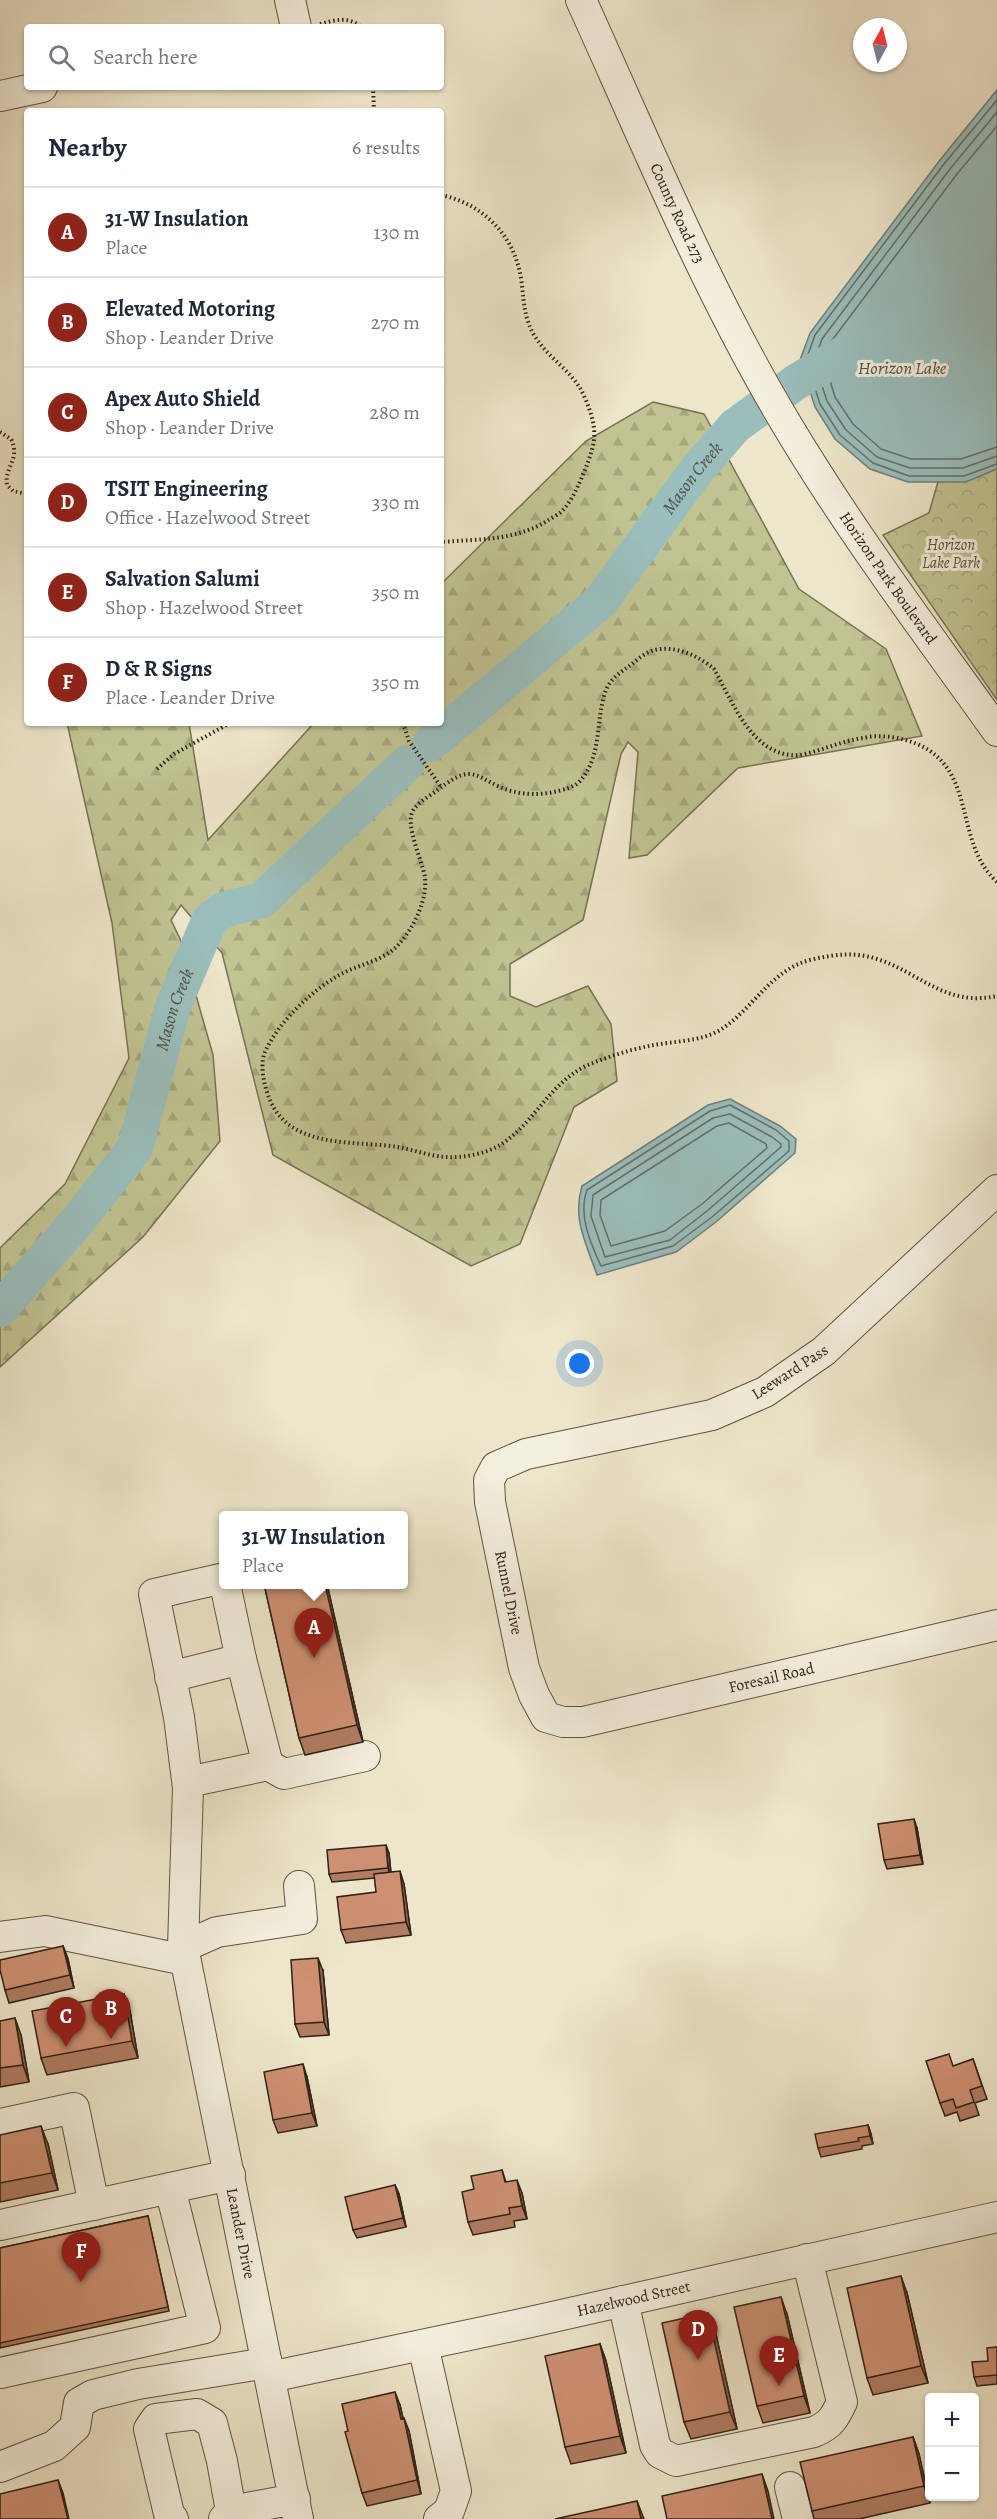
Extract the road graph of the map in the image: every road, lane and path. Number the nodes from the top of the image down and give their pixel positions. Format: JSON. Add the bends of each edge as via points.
{"nodes":[{"id":1,"x":290,"y":0,"type":"edge"},
{"id":2,"x":580,"y":0,"type":"edge"},
{"id":3,"x":306,"y":24,"type":"edge"},
{"id":4,"x":319,"y":24,"type":"edge"},
{"id":5,"x":358,"y":24,"type":"edge"},
{"id":6,"x":28,"y":90,"type":"edge"},
{"id":7,"x":373,"y":90,"type":"edge"},
{"id":8,"x":0,"y":96,"type":"edge"},
{"id":9,"x":374,"y":108,"type":"edge"},
{"id":10,"x":444,"y":196,"type":"edge"},
{"id":11,"x":784,"y":421,"type":"joint"},
{"id":12,"x":0,"y":432,"type":"edge"},
{"id":13,"x":24,"y":493,"type":"edge"},
{"id":14,"x":444,"y":542,"type":"edge"},
{"id":15,"x":225,"y":726,"type":"edge"},
{"id":16,"x":405,"y":726,"type":"edge"},
{"id":17,"x":997,"y":731,"type":"edge"},
{"id":18,"x":157,"y":769,"type":"dead end"},
{"id":19,"x":441,"y":787,"type":"junction"},
{"id":20,"x":997,"y":882,"type":"edge"},
{"id":21,"x":997,"y":996,"type":"edge"},
{"id":22,"x":997,"y":1190,"type":"edge"},
{"id":23,"x":496,"y":1467,"type":"joint"},
{"id":24,"x":219,"y":1579,"type":"edge"},
{"id":25,"x":226,"y":1589,"type":"edge"},
{"id":26,"x":997,"y":1625,"type":"edge"},
{"id":27,"x":241,"y":1659,"type":"junction"},
{"id":28,"x":170,"y":1677,"type":"junction"},
{"id":29,"x":546,"y":1717,"type":"joint"},
{"id":30,"x":365,"y":1756,"type":"dead end"},
{"id":31,"x":268,"y":1765,"type":"junction"},
{"id":32,"x":188,"y":1782,"type":"junction"},
{"id":33,"x":299,"y":1886,"type":"dead end"},
{"id":34,"x":0,"y":1936,"type":"edge"},
{"id":35,"x":184,"y":1953,"type":"junction"},
{"id":36,"x":0,"y":2124,"type":"edge"},
{"id":37,"x":230,"y":2175,"type":"junction"},
{"id":38,"x":170,"y":2188,"type":"junction"},
{"id":39,"x":94,"y":2205,"type":"junction"},
{"id":40,"x":997,"y":2217,"type":"edge"},
{"id":41,"x":0,"y":2225,"type":"edge"},
{"id":42,"x":807,"y":2259,"type":"junction"},
{"id":43,"x":623,"y":2301,"type":"junction"},
{"id":44,"x":423,"y":2345,"type":"junction"},
{"id":45,"x":268,"y":2370,"type":"junction"},
{"id":46,"x":0,"y":2373,"type":"edge"},
{"id":47,"x":0,"y":2467,"type":"edge"},
{"id":48,"x":790,"y":2487,"type":"dead end"},
{"id":49,"x":297,"y":2509,"type":"edge"},
{"id":50,"x":228,"y":2515,"type":"edge"},
{"id":51,"x":173,"y":2519,"type":"edge"},
{"id":52,"x":439,"y":2519,"type":"edge"},
{"id":53,"x":798,"y":2519,"type":"edge"}],
"edges":[{"from":1,"to":3,"type":"street"},
{"from":2,"to":11,"type":"street","name":"County Road 273","via":[[710,281]]},
{"from":4,"to":5,"type":"path","via":[[344,20]]},
{"from":6,"to":8,"type":"street"},
{"from":7,"to":9,"type":"path"},
{"from":10,"to":14,"type":"path","via":[[478,210],[505,235],[518,264],[528,322],[542,347],[578,383],[592,419],[595,442],[578,486],[562,512],[533,529],[504,537]]},
{"from":11,"to":17,"type":"street","name":"Horizon Park Boulevard","via":[[858,537]]},
{"from":12,"to":13,"type":"path","via":[[11,439],[16,453],[7,485]]},
{"from":15,"to":18,"type":"path","via":[[174,754]]},
{"from":16,"to":19,"type":"path","via":[[409,741]]},
{"from":19,"to":20,"type":"path","via":[[468,773],[509,790],[538,795],[576,785],[597,746],[611,681],[646,654],[656,650],[683,651],[714,669],[743,723],[780,753],[800,755],[879,737],[910,741],[938,756],[954,777],[975,852]]},
{"from":19,"to":21,"type":"path","via":[[410,817],[425,886],[424,900],[405,937],[380,959],[329,981],[291,1017],[265,1053],[267,1092],[275,1110],[311,1136],[445,1157],[493,1149],[504,1143],[571,1074],[646,1046],[712,1034],[733,1021],[773,980],[810,959],[854,954],[878,959],[945,993]]},
{"from":22,"to":23,"type":"street","name":"Leeward Pass","via":[[824,1351],[765,1392],[712,1415],[525,1454]]},
{"from":23,"to":29,"type":"street","name":"Runnel Drive","via":[[489,1480],[490,1502],[524,1668]]},
{"from":24,"to":28,"type":"street","name":"Leander Drive","via":[[154,1594]]},
{"from":25,"to":27,"type":"street"},
{"from":26,"to":29,"type":"street","name":"Foresail Road","via":[[583,1722]]},
{"from":27,"to":28,"type":"street"},
{"from":27,"to":31,"type":"street"},
{"from":28,"to":32,"type":"street","name":"Leander Drive"},
{"from":30,"to":31,"type":"street","via":[[284,1774]]},
{"from":31,"to":32,"type":"street"},
{"from":32,"to":35,"type":"street","name":"Leander Drive"},
{"from":33,"to":35,"type":"street","via":[[302,1919],[218,1932]]},
{"from":34,"to":35,"type":"street","via":[[45,1931]]},
{"from":35,"to":37,"type":"street","name":"Leander Drive"},
{"from":36,"to":39,"type":"street","via":[[74,2108]]},
{"from":37,"to":38,"type":"street"},
{"from":37,"to":45,"type":"street","name":"Leander Drive"},
{"from":38,"to":39,"type":"street"},
{"from":38,"to":46,"type":"street","via":[[205,2328]]},
{"from":39,"to":41,"type":"street"},
{"from":40,"to":42,"type":"street","name":"Hazelwood Street"},
{"from":42,"to":43,"type":"street","name":"Hazelwood Street"},
{"from":42,"to":43,"type":"street","via":[[842,2402],[833,2421],[814,2432],[676,2461],[667,2458],[655,2445]]},
{"from":43,"to":44,"type":"street","name":"Hazelwood Street"},
{"from":44,"to":45,"type":"street","name":"Hazelwood Street"},
{"from":44,"to":52,"type":"street","via":[[456,2491],[449,2511]]},
{"from":45,"to":47,"type":"street","name":"Hazelwood Street","via":[[138,2384],[93,2395],[79,2403],[75,2427],[54,2446]]},
{"from":45,"to":49,"type":"street","name":"Leander Drive"},
{"from":48,"to":53,"type":"street"},
{"from":49,"to":50,"type":"street"},
{"from":50,"to":51,"type":"street","via":[[222,2461],[212,2423],[197,2414],[156,2419],[149,2429]]}]}
